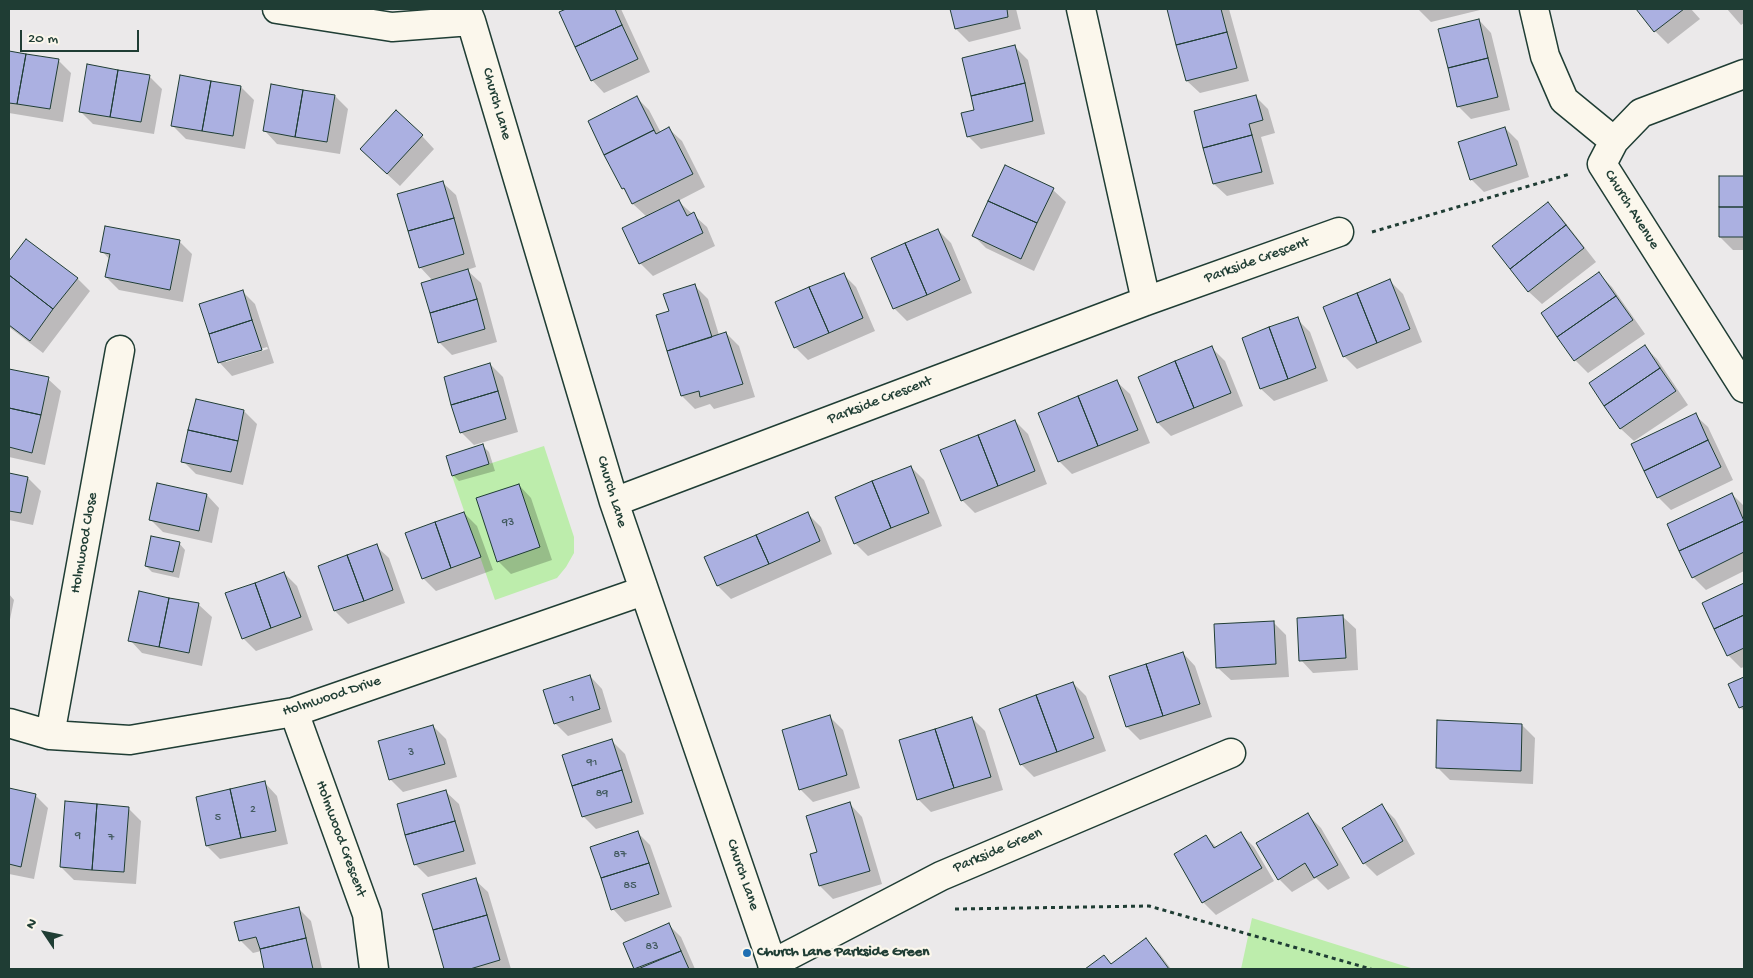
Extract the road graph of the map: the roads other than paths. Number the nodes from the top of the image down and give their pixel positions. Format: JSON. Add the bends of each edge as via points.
{"nodes":[{"id":1,"x":277,"y":9,"type":"edge"},
{"id":2,"x":1081,"y":9,"type":"edge"},
{"id":3,"x":1534,"y":9,"type":"edge"},
{"id":4,"x":468,"y":15,"type":"edge"},
{"id":5,"x":1744,"y":74,"type":"edge"},
{"id":6,"x":1608,"y":153,"type":"junction"},
{"id":7,"x":1339,"y":232,"type":"road end"},
{"id":8,"x":1146,"y":301,"type":"junction"},
{"id":9,"x":120,"y":350,"type":"dead end"},
{"id":10,"x":1744,"y":388,"type":"edge"},
{"id":11,"x":614,"y":502,"type":"junction"},
{"id":12,"x":643,"y":591,"type":"junction"},
{"id":13,"x":294,"y":712,"type":"junction"},
{"id":14,"x":9,"y":723,"type":"edge"},
{"id":15,"x":50,"y":735,"type":"junction"},
{"id":16,"x":1231,"y":753,"type":"dead end"},
{"id":17,"x":774,"y":967,"type":"edge"},
{"id":18,"x":374,"y":969,"type":"edge"}],
"edges":[{"from":1,"to":4,"type":"street","via":[[392,27]]},
{"from":2,"to":8,"type":"street"},
{"from":3,"to":6,"type":"street","name":"Church Avenue","via":[[1545,56],[1564,100]]},
{"from":4,"to":11,"type":"street","name":"Church Lane"},
{"from":5,"to":6,"type":"street","via":[[1641,113]]},
{"from":6,"to":10,"type":"street","name":"Church Avenue"},
{"from":7,"to":8,"type":"street","name":"Parkside Crescent"},
{"from":8,"to":11,"type":"street","name":"Parkside Crescent"},
{"from":9,"to":15,"type":"street","name":"Holmwood Close"},
{"from":11,"to":12,"type":"street","name":"Church Lane"},
{"from":12,"to":13,"type":"street","name":"Holmwood Drive"},
{"from":12,"to":17,"type":"street","name":"Church Lane"},
{"from":13,"to":15,"type":"street","name":"Holmwood Drive","via":[[130,740]]},
{"from":13,"to":18,"type":"street","name":"Holmwood Crescent","via":[[367,914]]},
{"from":14,"to":15,"type":"street","name":"Holmwood Drive"},
{"from":16,"to":17,"type":"street","name":"Parkside Green","via":[[941,876]]}]}
